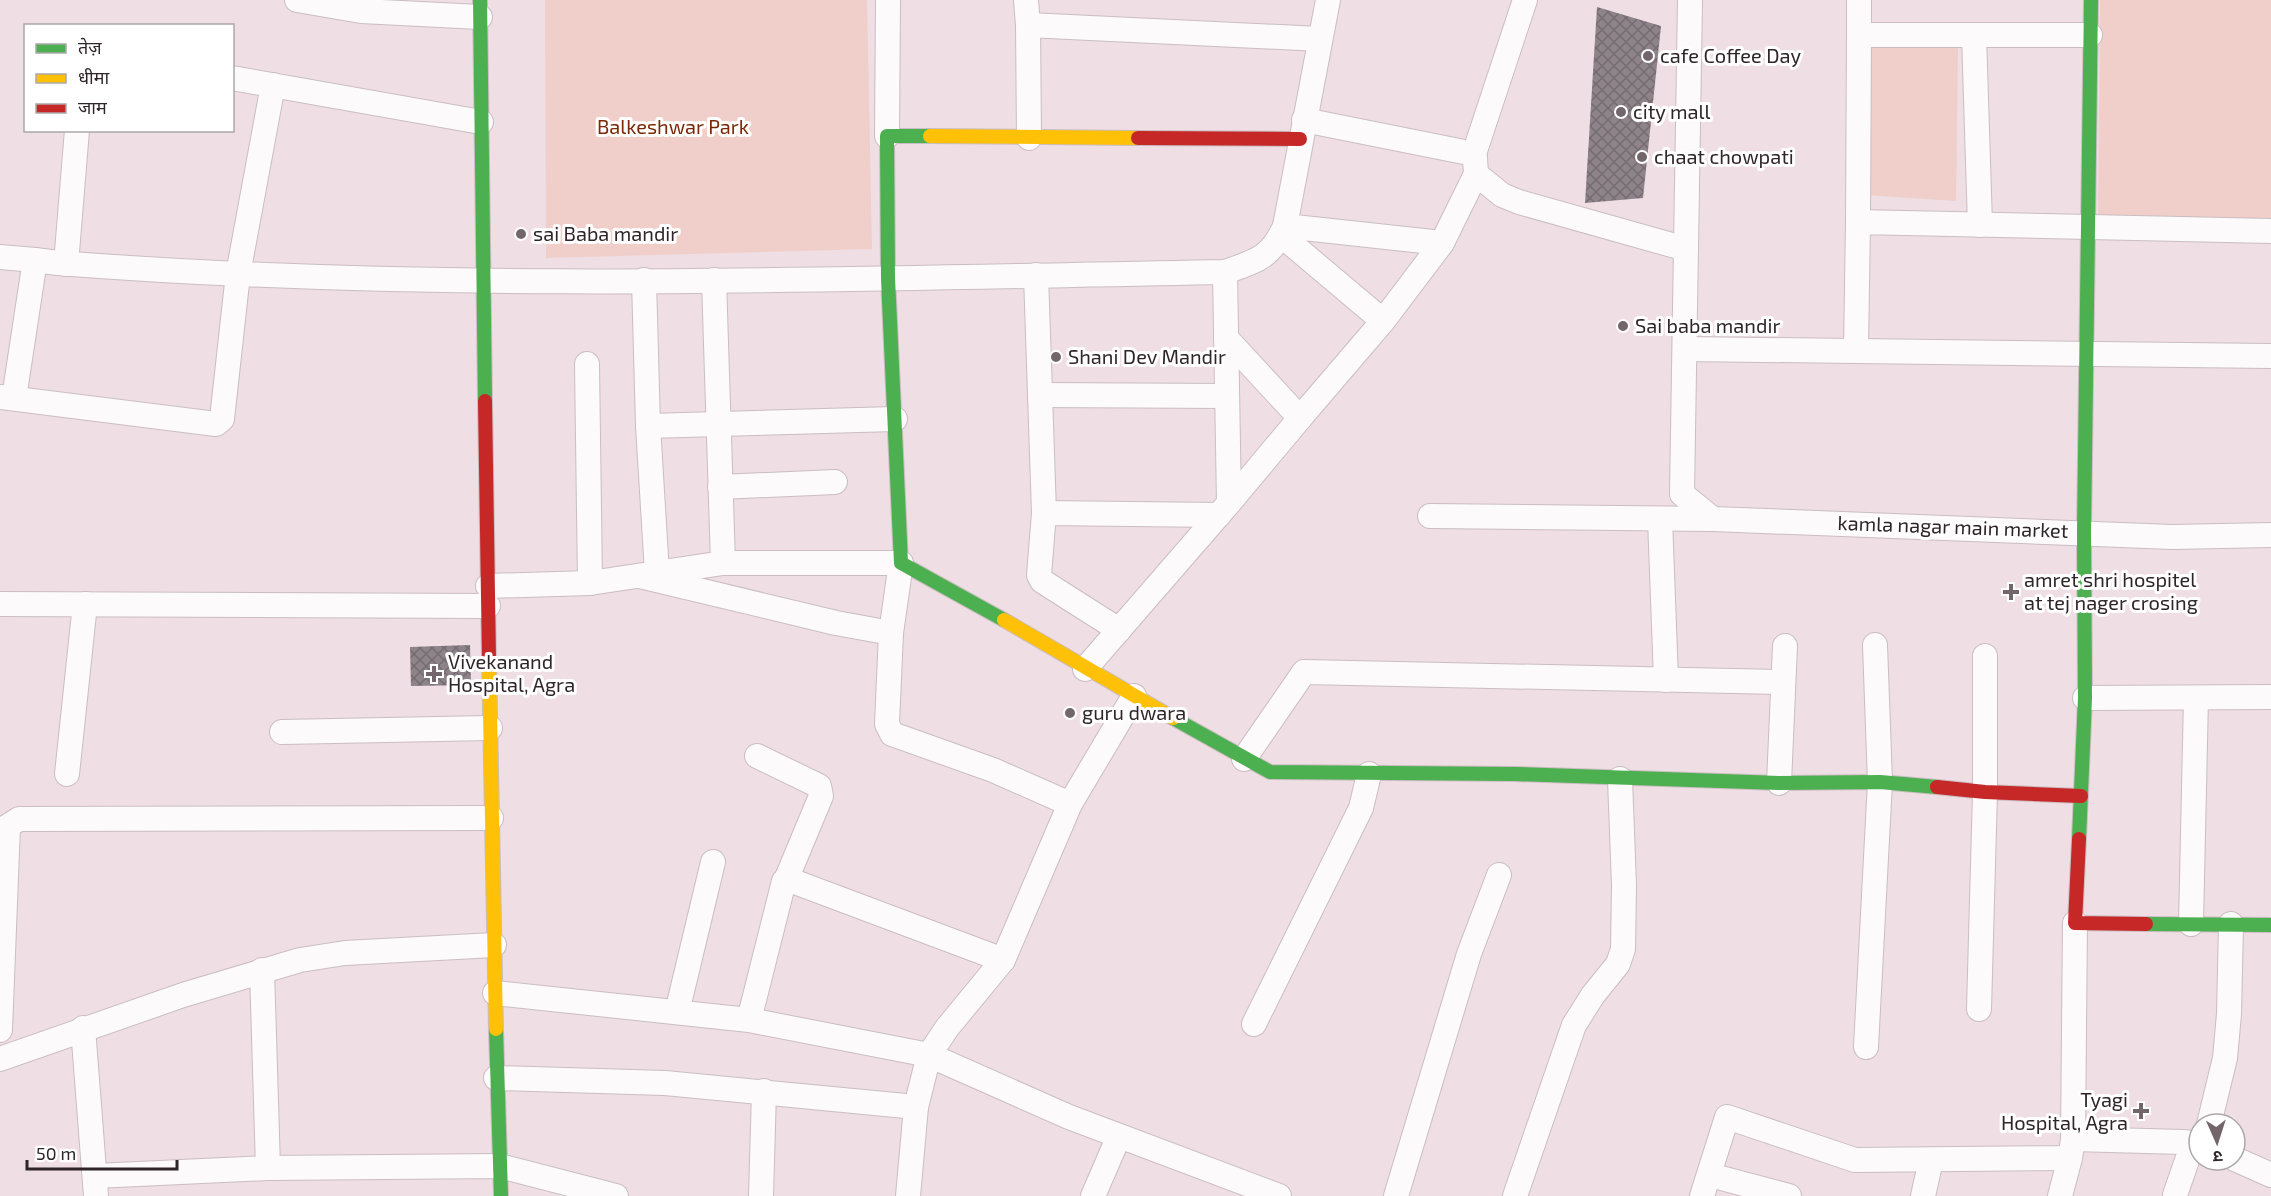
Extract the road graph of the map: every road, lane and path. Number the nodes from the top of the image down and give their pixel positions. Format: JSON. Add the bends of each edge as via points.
{"nodes":[{"id":1,"x":297,"y":0,"type":"edge"},
{"id":2,"x":888,"y":0,"type":"edge"},
{"id":3,"x":1026,"y":0,"type":"edge"},
{"id":4,"x":1328,"y":0,"type":"edge"},
{"id":5,"x":1525,"y":0,"type":"edge"},
{"id":6,"x":1690,"y":0,"type":"edge"},
{"id":7,"x":1859,"y":0,"type":"edge"},
{"id":8,"x":2091,"y":0,"type":"edge"},
{"id":9,"x":480,"y":8,"type":"edge"},
{"id":10,"x":1028,"y":25,"type":"junction"},
{"id":11,"x":1859,"y":35,"type":"junction"},
{"id":12,"x":1974,"y":35,"type":"junction"},
{"id":13,"x":2090,"y":35,"type":"junction"},
{"id":14,"x":1320,"y":39,"type":"junction"},
{"id":15,"x":234,"y":78,"type":"edge"},
{"id":16,"x":273,"y":85,"type":"junction"},
{"id":17,"x":481,"y":122,"type":"junction"},
{"id":18,"x":1302,"y":130,"type":"junction"},
{"id":19,"x":77,"y":132,"type":"edge"},
{"id":20,"x":887,"y":136,"type":"junction"},
{"id":21,"x":1029,"y":138,"type":"junction"},
{"id":22,"x":1475,"y":164,"type":"junction"},
{"id":23,"x":1858,"y":222,"type":"junction"},
{"id":24,"x":1980,"y":225,"type":"junction"},
{"id":25,"x":2088,"y":228,"type":"junction"},
{"id":26,"x":1283,"y":230,"type":"junction"},
{"id":27,"x":2271,"y":231,"type":"edge"},
{"id":28,"x":1442,"y":243,"type":"junction"},
{"id":29,"x":1686,"y":249,"type":"junction"},
{"id":30,"x":0,"y":257,"type":"edge"},
{"id":31,"x":35,"y":260,"type":"junction"},
{"id":32,"x":66,"y":264,"type":"junction"},
{"id":33,"x":1225,"y":272,"type":"junction"},
{"id":34,"x":238,"y":273,"type":"junction"},
{"id":35,"x":1036,"y":275,"type":"junction"},
{"id":36,"x":888,"y":278,"type":"junction"},
{"id":37,"x":644,"y":280,"type":"junction"},
{"id":38,"x":714,"y":280,"type":"junction"},
{"id":39,"x":483,"y":282,"type":"junction"},
{"id":40,"x":1383,"y":321,"type":"junction"},
{"id":41,"x":1226,"y":338,"type":"junction"},
{"id":42,"x":1684,"y":349,"type":"junction"},
{"id":43,"x":1856,"y":350,"type":"junction"},
{"id":44,"x":2087,"y":353,"type":"junction"},
{"id":45,"x":2271,"y":356,"type":"edge"},
{"id":46,"x":587,"y":364,"type":"dead end"},
{"id":47,"x":1040,"y":395,"type":"junction"},
{"id":48,"x":1227,"y":396,"type":"junction"},
{"id":49,"x":7,"y":398,"type":"edge"},
{"id":50,"x":1300,"y":418,"type":"junction"},
{"id":51,"x":895,"y":419,"type":"junction"},
{"id":52,"x":717,"y":423,"type":"junction"},
{"id":53,"x":648,"y":426,"type":"junction"},
{"id":54,"x":835,"y":482,"type":"dead end"},
{"id":55,"x":720,"y":487,"type":"junction"},
{"id":56,"x":1224,"y":509,"type":"junction"},
{"id":57,"x":1044,"y":513,"type":"junction"},
{"id":58,"x":1430,"y":516,"type":"dead end"},
{"id":59,"x":1660,"y":519,"type":"junction"},
{"id":60,"x":1713,"y":519,"type":"junction"},
{"id":61,"x":2084,"y":532,"type":"junction"},
{"id":62,"x":2271,"y":535,"type":"edge"},
{"id":63,"x":723,"y":563,"type":"junction"},
{"id":64,"x":901,"y":563,"type":"junction"},
{"id":65,"x":649,"y":575,"type":"junction"},
{"id":66,"x":590,"y":583,"type":"junction"},
{"id":67,"x":488,"y":596,"type":"junction"},
{"id":68,"x":0,"y":604,"type":"edge"},
{"id":69,"x":85,"y":604,"type":"junction"},
{"id":70,"x":1119,"y":630,"type":"junction"},
{"id":71,"x":891,"y":633,"type":"junction"},
{"id":72,"x":1875,"y":645,"type":"dead end"},
{"id":73,"x":1785,"y":646,"type":"dead end"},
{"id":74,"x":1985,"y":656,"type":"dead end"},
{"id":75,"x":1085,"y":669,"type":"junction"},
{"id":76,"x":1666,"y":680,"type":"junction"},
{"id":77,"x":1783,"y":682,"type":"junction"},
{"id":78,"x":1134,"y":696,"type":"junction"},
{"id":79,"x":2271,"y":697,"type":"edge"},
{"id":80,"x":2085,"y":698,"type":"junction"},
{"id":81,"x":2196,"y":698,"type":"junction"},
{"id":82,"x":490,"y":728,"type":"junction"},
{"id":83,"x":282,"y":732,"type":"dead end"},
{"id":84,"x":757,"y":756,"type":"dead end"},
{"id":85,"x":1244,"y":759,"type":"junction"},
{"id":86,"x":67,"y":774,"type":"dead end"},
{"id":87,"x":1370,"y":774,"type":"junction"},
{"id":88,"x":1620,"y":779,"type":"junction"},
{"id":89,"x":1880,"y":782,"type":"junction"},
{"id":90,"x":1779,"y":783,"type":"junction"},
{"id":91,"x":1986,"y":792,"type":"junction"},
{"id":92,"x":2081,"y":796,"type":"junction"},
{"id":93,"x":1070,"y":804,"type":"junction"},
{"id":94,"x":491,"y":818,"type":"junction"},
{"id":95,"x":713,"y":862,"type":"dead end"},
{"id":96,"x":1499,"y":875,"type":"dead end"},
{"id":97,"x":786,"y":880,"type":"junction"},
{"id":98,"x":2075,"y":923,"type":"junction"},
{"id":99,"x":2191,"y":924,"type":"junction"},
{"id":100,"x":2231,"y":924,"type":"junction"},
{"id":101,"x":2271,"y":925,"type":"edge"},
{"id":102,"x":494,"y":945,"type":"junction"},
{"id":103,"x":1003,"y":960,"type":"junction"},
{"id":104,"x":262,"y":970,"type":"junction"},
{"id":105,"x":495,"y":993,"type":"junction"},
{"id":106,"x":1979,"y":1010,"type":"dead end"},
{"id":107,"x":677,"y":1012,"type":"junction"},
{"id":108,"x":749,"y":1020,"type":"junction"},
{"id":109,"x":1254,"y":1024,"type":"dead end"},
{"id":110,"x":83,"y":1028,"type":"junction"},
{"id":111,"x":0,"y":1030,"type":"edge"},
{"id":112,"x":1866,"y":1047,"type":"dead end"},
{"id":113,"x":929,"y":1054,"type":"junction"},
{"id":114,"x":0,"y":1059,"type":"edge"},
{"id":115,"x":496,"y":1078,"type":"junction"},
{"id":116,"x":764,"y":1091,"type":"junction"},
{"id":117,"x":916,"y":1107,"type":"junction"},
{"id":118,"x":2212,"y":1112,"type":"edge"},
{"id":119,"x":1119,"y":1136,"type":"junction"},
{"id":120,"x":2187,"y":1143,"type":"edge"},
{"id":121,"x":2071,"y":1148,"type":"junction"},
{"id":122,"x":1930,"y":1160,"type":"junction"},
{"id":123,"x":2247,"y":1164,"type":"edge"},
{"id":124,"x":500,"y":1166,"type":"junction"},
{"id":125,"x":2187,"y":1167,"type":"edge"},
{"id":126,"x":268,"y":1168,"type":"junction"},
{"id":127,"x":2271,"y":1175,"type":"edge"},
{"id":128,"x":95,"y":1186,"type":"edge"},
{"id":129,"x":1706,"y":1186,"type":"edge"},
{"id":130,"x":501,"y":1196,"type":"edge"},
{"id":131,"x":616,"y":1196,"type":"edge"},
{"id":132,"x":761,"y":1196,"type":"edge"},
{"id":133,"x":908,"y":1196,"type":"edge"},
{"id":134,"x":1093,"y":1196,"type":"edge"},
{"id":135,"x":1279,"y":1196,"type":"edge"},
{"id":136,"x":1396,"y":1196,"type":"edge"},
{"id":137,"x":1515,"y":1196,"type":"edge"},
{"id":138,"x":1789,"y":1196,"type":"edge"},
{"id":139,"x":1923,"y":1196,"type":"edge"},
{"id":140,"x":2060,"y":1196,"type":"edge"},
{"id":141,"x":2176,"y":1196,"type":"edge"}],
"edges":[{"from":1,"to":9,"type":"street","via":[[361,11]]},
{"from":2,"to":20,"type":"street"},
{"from":3,"to":10,"type":"street"},
{"from":4,"to":14,"type":"street"},
{"from":5,"to":22,"type":"street"},
{"from":6,"to":29,"type":"street"},
{"from":7,"to":11,"type":"street"},
{"from":8,"to":13,"type":"street"},
{"from":9,"to":17,"type":"street"},
{"from":10,"to":14,"type":"street"},
{"from":10,"to":21,"type":"street"},
{"from":11,"to":12,"type":"street"},
{"from":11,"to":23,"type":"street"},
{"from":12,"to":13,"type":"street"},
{"from":12,"to":24,"type":"street"},
{"from":13,"to":25,"type":"street"},
{"from":14,"to":18,"type":"street"},
{"from":15,"to":16,"type":"street"},
{"from":16,"to":17,"type":"street"},
{"from":16,"to":34,"type":"street"},
{"from":17,"to":39,"type":"street"},
{"from":18,"to":21,"type":"street"},
{"from":18,"to":22,"type":"street"},
{"from":18,"to":26,"type":"street"},
{"from":19,"to":32,"type":"street"},
{"from":20,"to":21,"type":"street"},
{"from":20,"to":36,"type":"street"},
{"from":22,"to":28,"type":"street"},
{"from":22,"to":29,"type":"street","via":[[1502,195],[1519,202]]},
{"from":23,"to":24,"type":"street"},
{"from":23,"to":43,"type":"street"},
{"from":24,"to":25,"type":"street"},
{"from":25,"to":27,"type":"street"},
{"from":25,"to":44,"type":"street"},
{"from":26,"to":28,"type":"street"},
{"from":26,"to":33,"type":"street","via":[[1259,260]]},
{"from":26,"to":40,"type":"street"},
{"from":28,"to":40,"type":"street"},
{"from":29,"to":42,"type":"street"},
{"from":30,"to":31,"type":"street"},
{"from":31,"to":32,"type":"street"},
{"from":31,"to":49,"type":"street"},
{"from":32,"to":34,"type":"street"},
{"from":33,"to":35,"type":"street"},
{"from":33,"to":41,"type":"street"},
{"from":34,"to":39,"type":"street"},
{"from":34,"to":49,"type":"street","via":[[220,423]]},
{"from":35,"to":36,"type":"street"},
{"from":35,"to":47,"type":"street"},
{"from":36,"to":38,"type":"street"},
{"from":36,"to":51,"type":"street"},
{"from":37,"to":38,"type":"street"},
{"from":37,"to":39,"type":"street"},
{"from":37,"to":53,"type":"street"},
{"from":38,"to":52,"type":"street"},
{"from":39,"to":67,"type":"street"},
{"from":40,"to":50,"type":"street"},
{"from":41,"to":48,"type":"street"},
{"from":41,"to":50,"type":"street"},
{"from":42,"to":43,"type":"street"},
{"from":42,"to":60,"type":"street","via":[[1682,495]]},
{"from":43,"to":44,"type":"street"},
{"from":44,"to":45,"type":"street"},
{"from":44,"to":61,"type":"street"},
{"from":46,"to":66,"type":"street"},
{"from":47,"to":48,"type":"street"},
{"from":47,"to":57,"type":"street"},
{"from":48,"to":56,"type":"street"},
{"from":50,"to":56,"type":"street"},
{"from":51,"to":52,"type":"street"},
{"from":51,"to":64,"type":"street"},
{"from":52,"to":53,"type":"street"},
{"from":52,"to":55,"type":"street"},
{"from":53,"to":65,"type":"street"},
{"from":54,"to":55,"type":"street"},
{"from":55,"to":63,"type":"street"},
{"from":56,"to":57,"type":"street"},
{"from":56,"to":70,"type":"street"},
{"from":57,"to":70,"type":"street","via":[[1041,581]]},
{"from":58,"to":59,"type":"street","name":"kamla nagar main market"},
{"from":59,"to":60,"type":"street","name":"kamla nagar main market"},
{"from":59,"to":76,"type":"street"},
{"from":60,"to":61,"type":"street","name":"kamla nagar main market"},
{"from":61,"to":62,"type":"street","name":"kamla nagar main market","via":[[2172,537]]},
{"from":61,"to":80,"type":"street"},
{"from":63,"to":64,"type":"street"},
{"from":63,"to":65,"type":"street"},
{"from":64,"to":71,"type":"street"},
{"from":64,"to":75,"type":"street"},
{"from":65,"to":66,"type":"street"},
{"from":65,"to":71,"type":"street","via":[[836,623]]},
{"from":66,"to":67,"type":"street"},
{"from":67,"to":69,"type":"street"},
{"from":67,"to":82,"type":"street"},
{"from":68,"to":69,"type":"street"},
{"from":69,"to":86,"type":"street"},
{"from":70,"to":75,"type":"street"},
{"from":71,"to":93,"type":"street","via":[[887,724],[892,734],[993,770]]},
{"from":72,"to":89,"type":"street"},
{"from":73,"to":77,"type":"street"},
{"from":74,"to":91,"type":"street"},
{"from":75,"to":78,"type":"street"},
{"from":76,"to":77,"type":"street"},
{"from":76,"to":85,"type":"street","via":[[1304,672]]},
{"from":77,"to":90,"type":"street"},
{"from":78,"to":85,"type":"street"},
{"from":78,"to":93,"type":"street"},
{"from":79,"to":81,"type":"street"},
{"from":80,"to":81,"type":"street"},
{"from":80,"to":92,"type":"street"},
{"from":81,"to":99,"type":"street"},
{"from":82,"to":83,"type":"street"},
{"from":82,"to":94,"type":"street"},
{"from":84,"to":97,"type":"street","via":[[821,790]]},
{"from":85,"to":87,"type":"street","via":[[1276,773]]},
{"from":87,"to":88,"type":"street"},
{"from":87,"to":109,"type":"street","via":[[1361,808]]},
{"from":88,"to":90,"type":"street"},
{"from":88,"to":137,"type":"street","via":[[1623,949],[1618,964],[1575,1025]]},
{"from":89,"to":90,"type":"street"},
{"from":89,"to":91,"type":"street"},
{"from":89,"to":112,"type":"street"},
{"from":91,"to":92,"type":"street"},
{"from":91,"to":106,"type":"street"},
{"from":92,"to":98,"type":"street"},
{"from":93,"to":103,"type":"street"},
{"from":94,"to":102,"type":"street"},
{"from":94,"to":111,"type":"street","via":[[19,819],[8,826]]},
{"from":95,"to":107,"type":"street"},
{"from":96,"to":136,"type":"street","via":[[1470,954]]},
{"from":97,"to":103,"type":"street","via":[[793,879]]},
{"from":97,"to":108,"type":"street"},
{"from":98,"to":99,"type":"street"},
{"from":98,"to":121,"type":"street"},
{"from":99,"to":100,"type":"street"},
{"from":100,"to":101,"type":"street"},
{"from":100,"to":118,"type":"street","via":[[2225,1058]]},
{"from":102,"to":104,"type":"street","via":[[345,953]]},
{"from":102,"to":105,"type":"street"},
{"from":103,"to":113,"type":"street"},
{"from":104,"to":110,"type":"street"},
{"from":104,"to":126,"type":"street"},
{"from":105,"to":107,"type":"street"},
{"from":105,"to":115,"type":"street"},
{"from":107,"to":108,"type":"street"},
{"from":108,"to":113,"type":"street"},
{"from":110,"to":114,"type":"street"},
{"from":110,"to":128,"type":"street"},
{"from":113,"to":117,"type":"street"},
{"from":113,"to":119,"type":"street"},
{"from":115,"to":116,"type":"street","via":[[665,1083]]},
{"from":115,"to":124,"type":"street"},
{"from":116,"to":117,"type":"street"},
{"from":116,"to":132,"type":"street"},
{"from":117,"to":133,"type":"street"},
{"from":119,"to":134,"type":"street"},
{"from":119,"to":135,"type":"street"},
{"from":120,"to":121,"type":"street"},
{"from":121,"to":122,"type":"street"},
{"from":121,"to":140,"type":"street"},
{"from":122,"to":129,"type":"street","via":[[1855,1160],[1727,1117]]},
{"from":122,"to":139,"type":"street"},
{"from":123,"to":127,"type":"street"},
{"from":124,"to":126,"type":"street"},
{"from":124,"to":130,"type":"street"},
{"from":124,"to":131,"type":"street"},
{"from":125,"to":141,"type":"street"},
{"from":126,"to":128,"type":"street"},
{"from":129,"to":138,"type":"street"}]}
